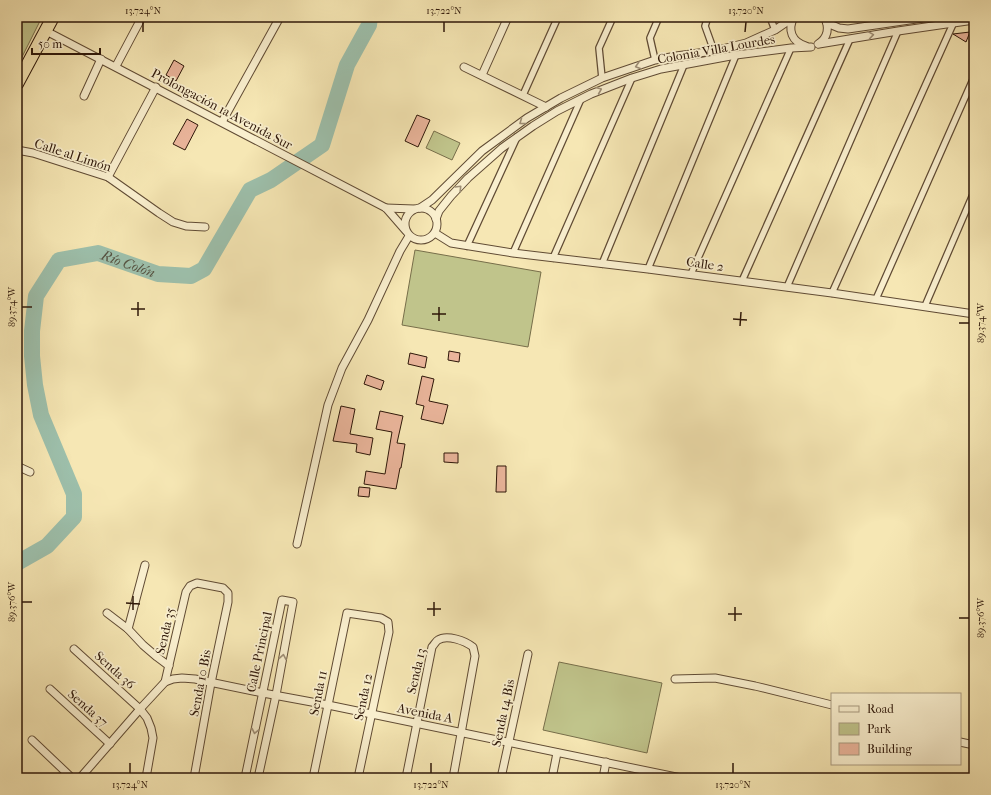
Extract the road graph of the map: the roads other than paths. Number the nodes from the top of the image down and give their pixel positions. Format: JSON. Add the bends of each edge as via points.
{"nodes":[{"id":1,"x":53,"y":17,"type":"edge"},
{"id":2,"x":142,"y":17,"type":"edge"},
{"id":3,"x":280,"y":17,"type":"edge"},
{"id":4,"x":508,"y":17,"type":"edge"},
{"id":5,"x":558,"y":17,"type":"edge"},
{"id":6,"x":613,"y":17,"type":"edge"},
{"id":7,"x":659,"y":17,"type":"edge"},
{"id":8,"x":708,"y":17,"type":"edge"},
{"id":9,"x":770,"y":17,"type":"edge"},
{"id":10,"x":794,"y":17,"type":"edge"},
{"id":11,"x":930,"y":17,"type":"edge"},
{"id":12,"x":825,"y":20,"type":"edge"},
{"id":13,"x":974,"y":20,"type":"edge"},
{"id":14,"x":953,"y":24,"type":"junction"},
{"id":15,"x":46,"y":30,"type":"junction"},
{"id":16,"x":776,"y":30,"type":"junction"},
{"id":17,"x":898,"y":31,"type":"junction"},
{"id":18,"x":850,"y":39,"type":"junction"},
{"id":19,"x":819,"y":44,"type":"junction"},
{"id":20,"x":811,"y":46,"type":"junction"},
{"id":21,"x":791,"y":48,"type":"junction"},
{"id":22,"x":714,"y":51,"type":"junction"},
{"id":23,"x":736,"y":55,"type":"junction"},
{"id":24,"x":31,"y":57,"type":"junction"},
{"id":25,"x":101,"y":59,"type":"junction"},
{"id":26,"x":655,"y":60,"type":"junction"},
{"id":27,"x":684,"y":65,"type":"junction"},
{"id":28,"x":116,"y":66,"type":"junction"},
{"id":29,"x":464,"y":67,"type":"dead end"},
{"id":30,"x":17,"y":74,"type":"edge"},
{"id":31,"x":482,"y":75,"type":"junction"},
{"id":32,"x":974,"y":77,"type":"edge"},
{"id":33,"x":602,"y":78,"type":"junction"},
{"id":34,"x":632,"y":78,"type":"junction"},
{"id":35,"x":17,"y":84,"type":"edge"},
{"id":36,"x":156,"y":87,"type":"junction"},
{"id":37,"x":523,"y":95,"type":"junction"},
{"id":38,"x":84,"y":96,"type":"dead end"},
{"id":39,"x":581,"y":99,"type":"junction"},
{"id":40,"x":546,"y":107,"type":"junction"},
{"id":41,"x":222,"y":122,"type":"junction"},
{"id":42,"x":517,"y":137,"type":"junction"},
{"id":43,"x":17,"y":150,"type":"edge"},
{"id":44,"x":108,"y":177,"type":"junction"},
{"id":45,"x":974,"y":192,"type":"edge"},
{"id":46,"x":386,"y":208,"type":"junction"},
{"id":47,"x":417,"y":209,"type":"junction"},
{"id":48,"x":436,"y":219,"type":"junction"},
{"id":49,"x":205,"y":227,"type":"dead end"},
{"id":50,"x":407,"y":233,"type":"junction"},
{"id":51,"x":435,"y":233,"type":"junction"},
{"id":52,"x":467,"y":246,"type":"junction"},
{"id":53,"x":513,"y":253,"type":"junction"},
{"id":54,"x":554,"y":258,"type":"junction"},
{"id":55,"x":602,"y":264,"type":"junction"},
{"id":56,"x":648,"y":269,"type":"junction"},
{"id":57,"x":691,"y":274,"type":"junction"},
{"id":58,"x":742,"y":281,"type":"junction"},
{"id":59,"x":787,"y":287,"type":"junction"},
{"id":60,"x":832,"y":293,"type":"junction"},
{"id":61,"x":876,"y":299,"type":"junction"},
{"id":62,"x":925,"y":306,"type":"junction"},
{"id":63,"x":973,"y":312,"type":"edge"},
{"id":64,"x":17,"y":466,"type":"edge"},
{"id":65,"x":30,"y":472,"type":"dead end"},
{"id":66,"x":297,"y":544,"type":"dead end"},
{"id":67,"x":146,"y":565,"type":"dead end"},
{"id":68,"x":228,"y":593,"type":"joint"},
{"id":69,"x":107,"y":613,"type":"dead end"},
{"id":70,"x":388,"y":622,"type":"joint"},
{"id":71,"x":128,"y":630,"type":"junction"},
{"id":72,"x":74,"y":649,"type":"dead end"},
{"id":73,"x":528,"y":654,"type":"dead end"},
{"id":74,"x":169,"y":666,"type":"junction"},
{"id":75,"x":675,"y":679,"type":"dead end"},
{"id":76,"x":165,"y":682,"type":"junction"},
{"id":77,"x":211,"y":683,"type":"junction"},
{"id":78,"x":50,"y":689,"type":"dead end"},
{"id":79,"x":263,"y":693,"type":"junction"},
{"id":80,"x":276,"y":695,"type":"junction"},
{"id":81,"x":328,"y":705,"type":"junction"},
{"id":82,"x":831,"y":705,"type":"edge"},
{"id":83,"x":140,"y":709,"type":"junction"},
{"id":84,"x":371,"y":715,"type":"junction"},
{"id":85,"x":416,"y":724,"type":"junction"},
{"id":86,"x":462,"y":733,"type":"junction"},
{"id":87,"x":32,"y":740,"type":"dead end"},
{"id":88,"x":961,"y":742,"type":"edge"},
{"id":89,"x":508,"y":743,"type":"junction"},
{"id":90,"x":110,"y":744,"type":"junction"},
{"id":91,"x":974,"y":745,"type":"edge"},
{"id":92,"x":558,"y":753,"type":"junction"},
{"id":93,"x":606,"y":762,"type":"junction"},
{"id":94,"x":86,"y":775,"type":"edge"},
{"id":95,"x":652,"y":775,"type":"edge"},
{"id":96,"x":72,"y":778,"type":"edge"},
{"id":97,"x":80,"y":778,"type":"edge"},
{"id":98,"x":146,"y":778,"type":"edge"},
{"id":99,"x":194,"y":778,"type":"edge"},
{"id":100,"x":245,"y":778,"type":"edge"},
{"id":101,"x":258,"y":778,"type":"edge"},
{"id":102,"x":313,"y":778,"type":"edge"},
{"id":103,"x":358,"y":778,"type":"edge"},
{"id":104,"x":406,"y":778,"type":"edge"},
{"id":105,"x":453,"y":778,"type":"edge"},
{"id":106,"x":501,"y":778,"type":"edge"},
{"id":107,"x":552,"y":778,"type":"edge"},
{"id":108,"x":603,"y":778,"type":"edge"},
{"id":109,"x":681,"y":778,"type":"edge"}],
"edges":[{"from":1,"to":15,"type":"highway"},
{"from":2,"to":28,"type":"street"},
{"from":3,"to":41,"type":"street"},
{"from":4,"to":31,"type":"street"},
{"from":5,"to":37,"type":"street"},
{"from":6,"to":33,"type":"street","via":[[599,48]]},
{"from":7,"to":26,"type":"street","via":[[650,38]]},
{"from":8,"to":22,"type":"street","via":[[705,26]]},
{"from":9,"to":16,"type":"street"},
{"from":10,"to":16,"type":"street","name":"Colonia Villa Lourdes"},
{"from":10,"to":20,"type":"street","via":[[791,27],[794,39],[799,44]]},
{"from":11,"to":12,"type":"street","via":[[848,29],[839,28]]},
{"from":12,"to":19,"type":"street","via":[[827,32]]},
{"from":13,"to":14,"type":"street"},
{"from":14,"to":17,"type":"street"},
{"from":14,"to":60,"type":"street"},
{"from":15,"to":24,"type":"highway"},
{"from":15,"to":25,"type":"street","name":"Prolongación 1a Avenida Sur"},
{"from":16,"to":22,"type":"street","name":"Colonia Villa Lourdes","via":[[746,43]]},
{"from":18,"to":17,"type":"street","one_way":true},
{"from":17,"to":59,"type":"street"},
{"from":18,"to":19,"type":"street"},
{"from":18,"to":58,"type":"street"},
{"from":19,"to":20,"type":"street","name":"Colonia Villa Lourdes"},
{"from":20,"to":21,"type":"street","name":"Colonia Villa Lourdes"},
{"from":21,"to":23,"type":"street","name":"Colonia Villa Lourdes"},
{"from":21,"to":57,"type":"street"},
{"from":22,"to":26,"type":"street","name":"Colonia Villa Lourdes"},
{"from":23,"to":27,"type":"street","name":"Colonia Villa Lourdes"},
{"from":23,"to":56,"type":"street"},
{"from":24,"to":30,"type":"highway"},
{"from":24,"to":35,"type":"highway"},
{"from":25,"to":28,"type":"street","name":"Prolongación 1a Avenida Sur"},
{"from":25,"to":38,"type":"street"},
{"from":26,"to":33,"type":"street","name":"Colonia Villa Lourdes","one_way":true},
{"from":27,"to":34,"type":"street","name":"Colonia Villa Lourdes"},
{"from":27,"to":55,"type":"street"},
{"from":28,"to":36,"type":"street","name":"Prolongación 1a Avenida Sur"},
{"from":29,"to":31,"type":"street"},
{"from":31,"to":37,"type":"street"},
{"from":32,"to":61,"type":"street"},
{"from":33,"to":40,"type":"street","name":"Colonia Villa Lourdes"},
{"from":39,"to":34,"type":"street","name":"Colonia Villa Lourdes","one_way":true},
{"from":34,"to":54,"type":"street"},
{"from":36,"to":41,"type":"street","name":"Prolongación 1a Avenida Sur"},
{"from":36,"to":44,"type":"street"},
{"from":37,"to":40,"type":"street"},
{"from":39,"to":42,"type":"street","name":"Colonia Villa Lourdes"},
{"from":39,"to":53,"type":"street"},
{"from":40,"to":47,"type":"street","name":"Colonia Villa Lourdes","one_way":true,"via":[[482,151],[432,200]]},
{"from":41,"to":46,"type":"street","name":"Prolongación 1a Avenida Sur"},
{"from":48,"to":42,"type":"street","name":"Colonia Villa Lourdes","one_way":true,"via":[[439,211],[460,187],[490,158]]},
{"from":42,"to":52,"type":"street"},
{"from":43,"to":44,"type":"street","name":"Calle al Limón"},
{"from":44,"to":49,"type":"street","name":"Calle al Limón","via":[[173,222]]},
{"from":45,"to":62,"type":"street"},
{"from":46,"to":47,"type":"street","name":"Prolongación 1a Avenida Sur"},
{"from":46,"to":50,"type":"street","name":"Prolongación 1a Avenida Sur"},
{"from":47,"to":48,"type":"street","via":[[430,210]]},
{"from":47,"to":50,"type":"street","via":[[408,213],[405,219]]},
{"from":48,"to":51,"type":"street"},
{"from":50,"to":51,"type":"street","via":[[414,240],[420,241],[431,238]]},
{"from":50,"to":66,"type":"street","via":[[368,320],[342,368],[328,405]]},
{"from":51,"to":52,"type":"street","name":"Calle 2","via":[[451,243]]},
{"from":52,"to":53,"type":"street","name":"Calle 2"},
{"from":53,"to":54,"type":"street","name":"Calle 2"},
{"from":54,"to":55,"type":"street","name":"Calle 2"},
{"from":55,"to":56,"type":"street","name":"Calle 2"},
{"from":56,"to":57,"type":"street","name":"Calle 2"},
{"from":57,"to":58,"type":"street","name":"Calle 2"},
{"from":58,"to":59,"type":"street","name":"Calle 2"},
{"from":59,"to":60,"type":"street","name":"Calle 2"},
{"from":60,"to":61,"type":"street","name":"Calle 2"},
{"from":61,"to":62,"type":"street","name":"Calle 2"},
{"from":62,"to":63,"type":"street","name":"Calle 2"},
{"from":64,"to":65,"type":"street"},
{"from":67,"to":71,"type":"street"},
{"from":68,"to":74,"type":"street","name":"Senda 35","via":[[223,588],[197,583],[190,586],[186,592]]},
{"from":68,"to":77,"type":"street","name":"Senda 10 Bis"},
{"from":69,"to":71,"type":"street"},
{"from":70,"to":81,"type":"street","name":"Senda 11","via":[[381,618],[347,613]]},
{"from":70,"to":84,"type":"street","name":"Senda 12","via":[[389,632]]},
{"from":71,"to":74,"type":"street"},
{"from":72,"to":83,"type":"street","name":"Senda 36"},
{"from":73,"to":89,"type":"street","name":"Senda 14 Bis"},
{"from":74,"to":76,"type":"street","name":"Senda 35"},
{"from":75,"to":82,"type":"street","via":[[715,678]]},
{"from":76,"to":77,"type":"street","name":"Avenida A","via":[[182,678]]},
{"from":76,"to":83,"type":"street"},
{"from":77,"to":79,"type":"street","name":"Avenida A"},
{"from":77,"to":99,"type":"street","name":"Senda 10 Bis"},
{"from":78,"to":90,"type":"street","name":"Senda 37"},
{"from":79,"to":80,"type":"street","name":"Avenida A"},
{"from":80,"to":79,"type":"street","name":"Calle Principal","one_way":true,"via":[[293,602],[282,600]]},
{"from":79,"to":100,"type":"street","name":"Calle Principal","one_way":true},
{"from":80,"to":81,"type":"street","name":"Avenida A"},
{"from":80,"to":101,"type":"street","name":"Calle Principal"},
{"from":81,"to":84,"type":"street","name":"Avenida A"},
{"from":81,"to":102,"type":"street","name":"Senda 11"},
{"from":83,"to":90,"type":"street"},
{"from":83,"to":98,"type":"street","name":"Senda 36","via":[[147,718],[153,738]]},
{"from":84,"to":85,"type":"street","name":"Avenida A"},
{"from":84,"to":103,"type":"street","name":"Senda 12"},
{"from":85,"to":86,"type":"street","name":"Avenida A"},
{"from":85,"to":86,"type":"street","name":"Senda 13","via":[[432,647],[437,640],[446,637],[473,646],[475,656]]},
{"from":85,"to":104,"type":"street","name":"Senda 13"},
{"from":86,"to":89,"type":"street","name":"Avenida A"},
{"from":86,"to":105,"type":"street"},
{"from":87,"to":96,"type":"street"},
{"from":88,"to":91,"type":"street"},
{"from":89,"to":92,"type":"street","name":"Avenida A"},
{"from":89,"to":106,"type":"street","name":"Senda 14 Bis"},
{"from":90,"to":94,"type":"street"},
{"from":92,"to":93,"type":"street","name":"Avenida A"},
{"from":92,"to":107,"type":"street"},
{"from":93,"to":95,"type":"street","name":"Avenida A"},
{"from":93,"to":108,"type":"street"},
{"from":94,"to":97,"type":"street"},
{"from":95,"to":109,"type":"street","name":"Avenida A"}]}
